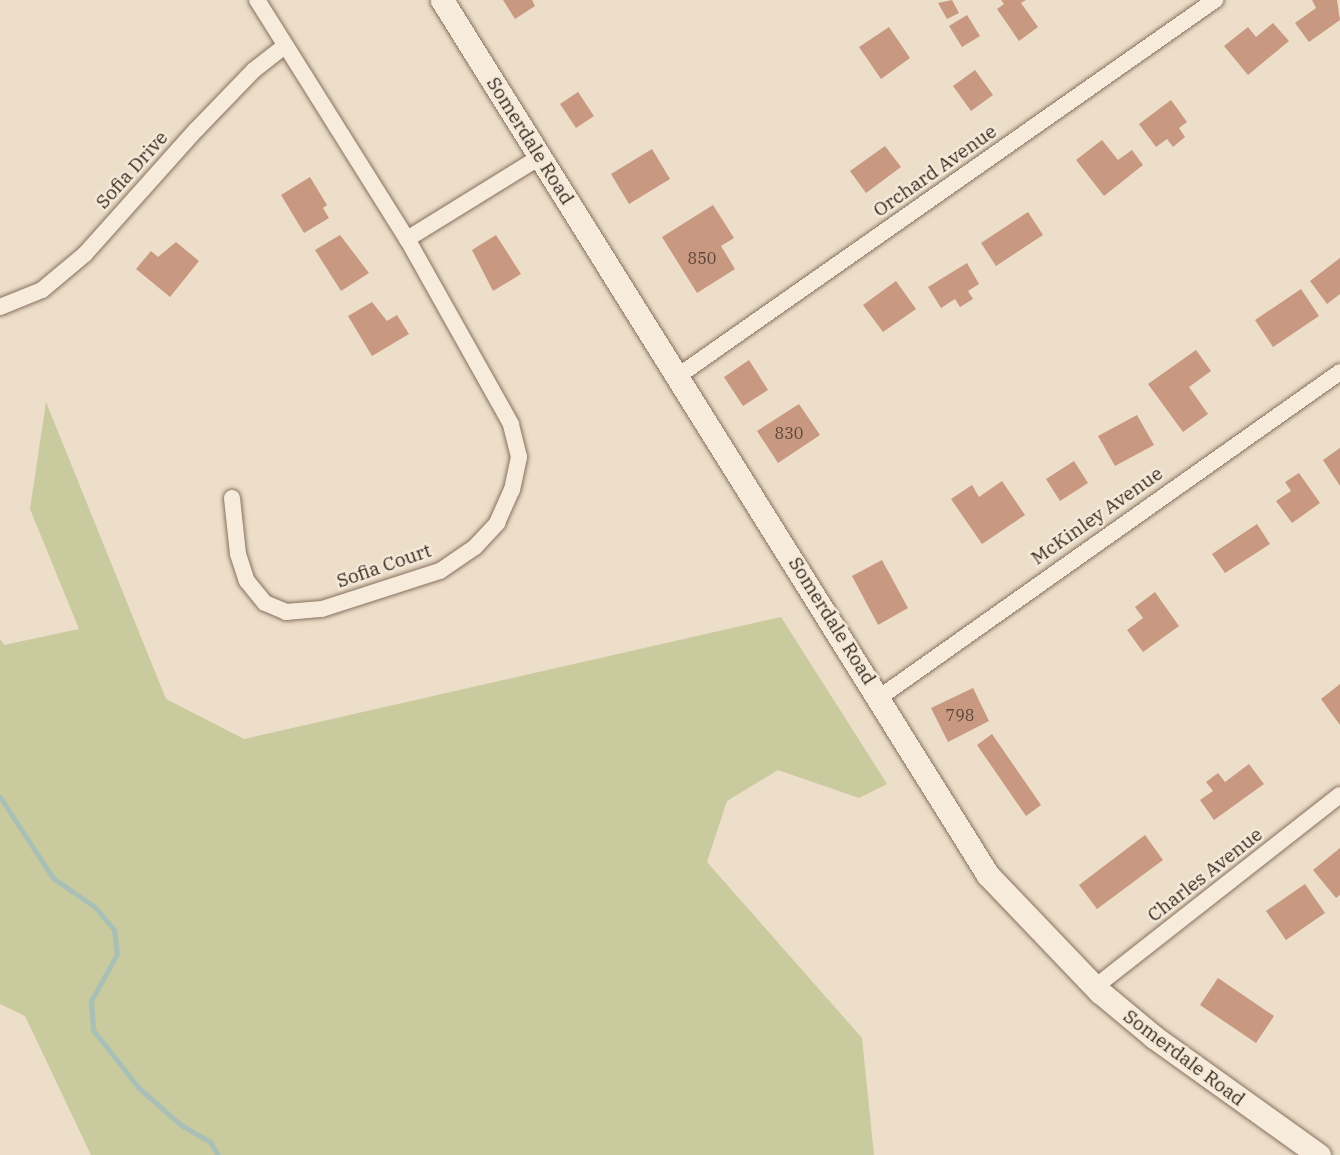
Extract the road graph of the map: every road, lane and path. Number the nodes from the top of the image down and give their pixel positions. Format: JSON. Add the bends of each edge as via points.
{"nodes":[{"id":1,"x":257,"y":0,"type":"edge"},
{"id":2,"x":442,"y":0,"type":"edge"},
{"id":3,"x":1215,"y":0,"type":"edge"},
{"id":4,"x":285,"y":46,"type":"junction"},
{"id":5,"x":540,"y":157,"type":"junction"},
{"id":6,"x":407,"y":239,"type":"junction"},
{"id":7,"x":0,"y":307,"type":"edge"},
{"id":8,"x":1340,"y":372,"type":"edge"},
{"id":9,"x":678,"y":376,"type":"junction"},
{"id":10,"x":232,"y":498,"type":"dead end"},
{"id":11,"x":880,"y":697,"type":"junction"},
{"id":12,"x":1340,"y":795,"type":"edge"},
{"id":13,"x":1095,"y":987,"type":"junction"},
{"id":14,"x":1319,"y":1155,"type":"edge"}],
"edges":[{"from":1,"to":4,"type":"street"},
{"from":2,"to":5,"type":"main road","name":"Somerdale Road"},
{"from":3,"to":9,"type":"street","name":"Orchard Avenue"},
{"from":4,"to":6,"type":"street"},
{"from":4,"to":7,"type":"street","name":"Sofia Drive","via":[[254,70],[196,130],[85,254],[42,290]]},
{"from":5,"to":6,"type":"street"},
{"from":5,"to":9,"type":"main road","name":"Somerdale Road"},
{"from":6,"to":10,"type":"street","name":"Sofia Court","via":[[511,424],[519,457],[512,490],[497,523],[475,547],[440,571],[322,609],[286,611],[265,603],[247,581],[238,554]]},
{"from":8,"to":11,"type":"street","name":"McKinley Avenue"},
{"from":9,"to":11,"type":"main road","name":"Somerdale Road"},
{"from":11,"to":13,"type":"main road","name":"Somerdale Road","via":[[988,875]]},
{"from":12,"to":13,"type":"street","name":"Charles Avenue"},
{"from":13,"to":14,"type":"main road","name":"Somerdale Road","via":[[1154,1037]]}]}
